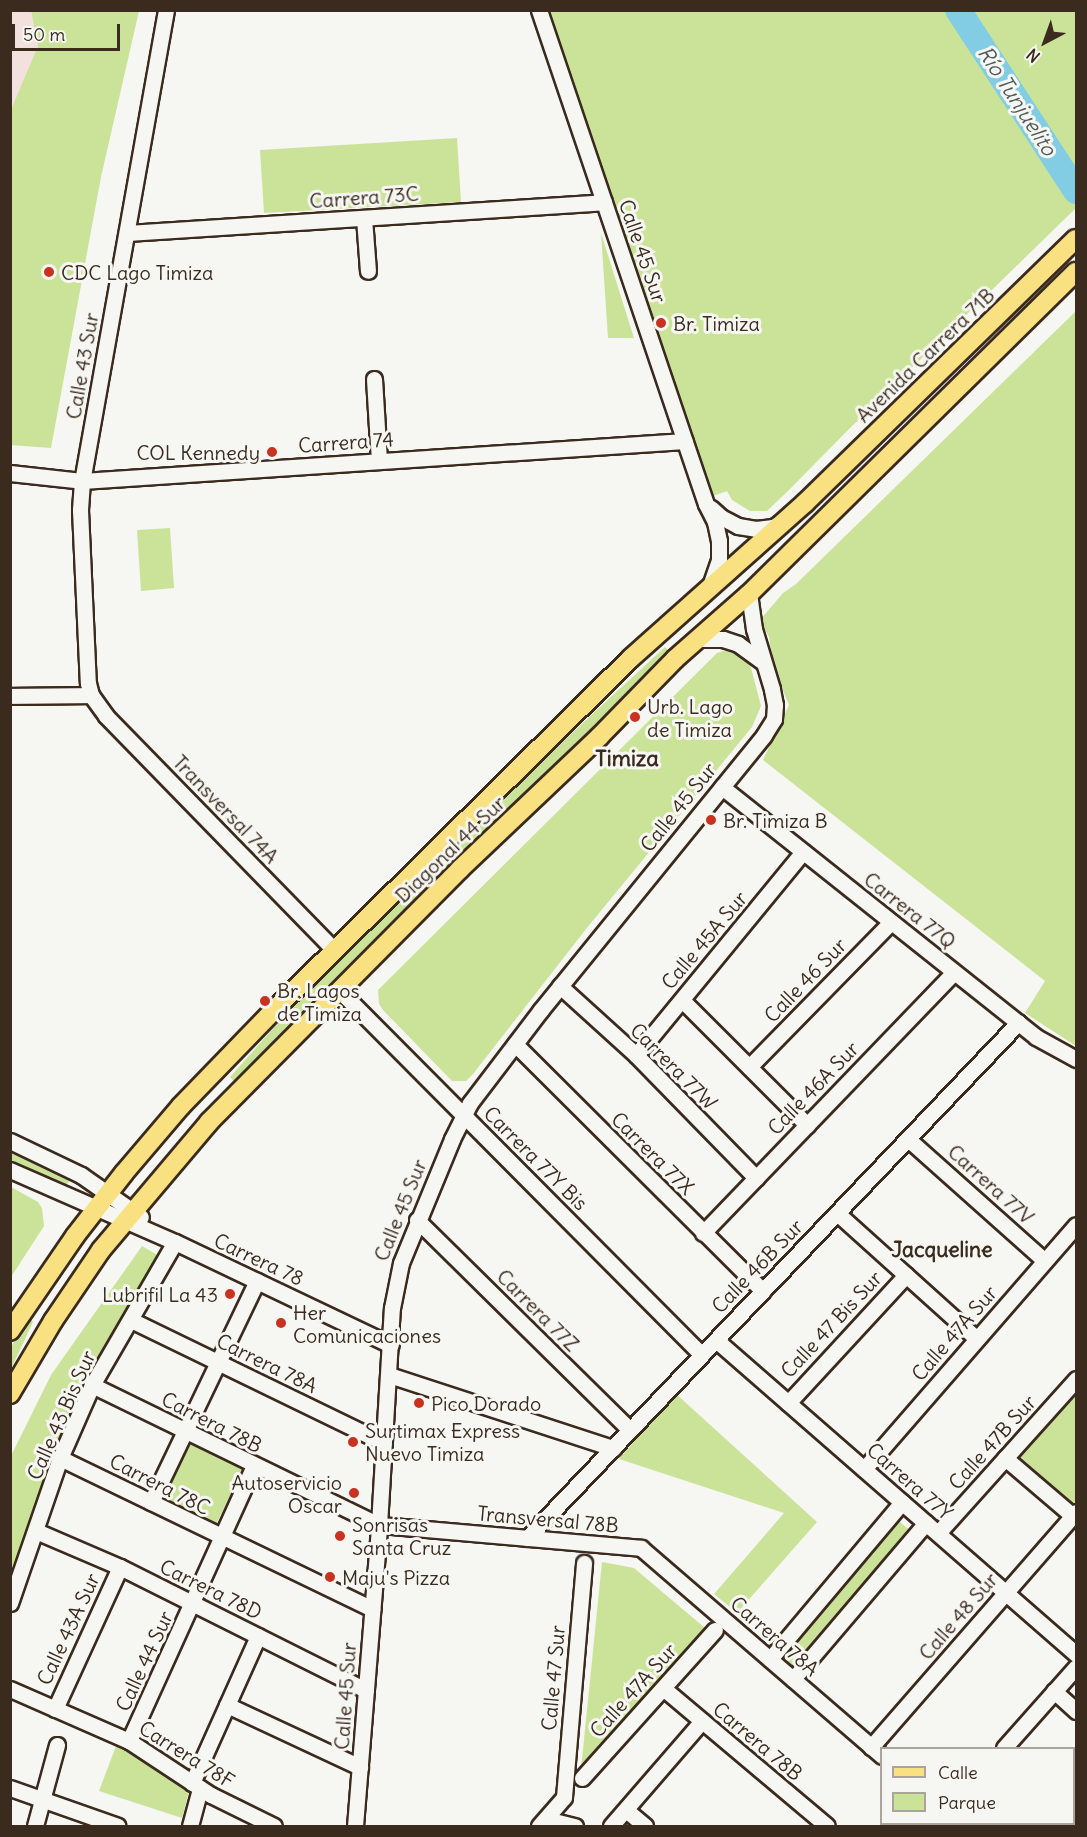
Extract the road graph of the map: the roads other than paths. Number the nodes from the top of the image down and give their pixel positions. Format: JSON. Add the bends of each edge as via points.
{"nodes":[{"id":1,"x":166,"y":10,"type":"edge"},
{"id":2,"x":539,"y":10,"type":"edge"},
{"id":3,"x":604,"y":202,"type":"junction"},
{"id":4,"x":364,"y":218,"type":"junction"},
{"id":5,"x":127,"y":233,"type":"junction"},
{"id":6,"x":1077,"y":238,"type":"edge"},
{"id":7,"x":368,"y":271,"type":"dead end"},
{"id":8,"x":1077,"y":272,"type":"edge"},
{"id":9,"x":375,"y":379,"type":"dead end"},
{"id":10,"x":685,"y":441,"type":"junction"},
{"id":11,"x":379,"y":461,"type":"junction"},
{"id":12,"x":10,"y":473,"type":"edge"},
{"id":13,"x":82,"y":481,"type":"junction"},
{"id":14,"x":805,"y":503,"type":"joint"},
{"id":15,"x":706,"y":504,"type":"junction"},
{"id":16,"x":787,"y":520,"type":"junction"},
{"id":17,"x":708,"y":588,"type":"junction"},
{"id":18,"x":749,"y":594,"type":"junction"},
{"id":19,"x":698,"y":639,"type":"junction"},
{"id":20,"x":763,"y":662,"type":"junction"},
{"id":21,"x":91,"y":695,"type":"junction"},
{"id":22,"x":10,"y":696,"type":"edge"},
{"id":23,"x":722,"y":787,"type":"junction"},
{"id":24,"x":803,"y":852,"type":"junction"},
{"id":25,"x":891,"y":922,"type":"junction"},
{"id":26,"x":334,"y":950,"type":"junction"},
{"id":27,"x":954,"y":972,"type":"junction"},
{"id":28,"x":560,"y":986,"type":"junction"},
{"id":29,"x":340,"y":991,"type":"junction"},
{"id":30,"x":682,"y":1000,"type":"junction"},
{"id":31,"x":1018,"y":1023,"type":"junction"},
{"id":32,"x":515,"y":1044,"type":"junction"},
{"id":33,"x":636,"y":1055,"type":"junction"},
{"id":34,"x":1077,"y":1059,"type":"edge"},
{"id":35,"x":749,"y":1067,"type":"junction"},
{"id":36,"x":464,"y":1115,"type":"junction"},
{"id":37,"x":807,"y":1125,"type":"junction"},
{"id":38,"x":908,"y":1139,"type":"junction"},
{"id":39,"x":10,"y":1141,"type":"edge"},
{"id":40,"x":10,"y":1170,"type":"edge"},
{"id":41,"x":756,"y":1178,"type":"junction"},
{"id":42,"x":108,"y":1193,"type":"junction"},
{"id":43,"x":95,"y":1209,"type":"junction"},
{"id":44,"x":837,"y":1213,"type":"junction"},
{"id":45,"x":129,"y":1216,"type":"junction"},
{"id":46,"x":417,"y":1221,"type":"junction"},
{"id":47,"x":1077,"y":1226,"type":"edge"},
{"id":48,"x":703,"y":1233,"type":"junction"},
{"id":49,"x":175,"y":1242,"type":"junction"},
{"id":50,"x":1046,"y":1261,"type":"junction"},
{"id":51,"x":906,"y":1275,"type":"junction"},
{"id":52,"x":257,"y":1281,"type":"junction"},
{"id":53,"x":764,"y":1290,"type":"junction"},
{"id":54,"x":131,"y":1320,"type":"junction"},
{"id":55,"x":10,"y":1331,"type":"edge"},
{"id":56,"x":977,"y":1339,"type":"junction"},
{"id":57,"x":716,"y":1340,"type":"junction"},
{"id":58,"x":391,"y":1345,"type":"junction"},
{"id":59,"x":702,"y":1355,"type":"junction"},
{"id":60,"x":218,"y":1363,"type":"junction"},
{"id":61,"x":389,"y":1374,"type":"junction"},
{"id":62,"x":1077,"y":1379,"type":"edge"},
{"id":63,"x":92,"y":1385,"type":"junction"},
{"id":64,"x":10,"y":1394,"type":"edge"},
{"id":65,"x":788,"y":1402,"type":"junction"},
{"id":66,"x":630,"y":1430,"type":"junction"},
{"id":67,"x":185,"y":1431,"type":"junction"},
{"id":68,"x":384,"y":1443,"type":"junction"},
{"id":69,"x":613,"y":1448,"type":"junction"},
{"id":70,"x":60,"y":1458,"type":"junction"},
{"id":71,"x":1005,"y":1458,"type":"junction"},
{"id":72,"x":254,"y":1466,"type":"junction"},
{"id":73,"x":864,"y":1469,"type":"junction"},
{"id":74,"x":151,"y":1502,"type":"junction"},
{"id":75,"x":902,"y":1502,"type":"junction"},
{"id":76,"x":1075,"y":1514,"type":"edge"},
{"id":77,"x":379,"y":1525,"type":"junction"},
{"id":78,"x":932,"y":1528,"type":"junction"},
{"id":79,"x":36,"y":1531,"type":"junction"},
{"id":80,"x":222,"y":1538,"type":"junction"},
{"id":81,"x":527,"y":1538,"type":"junction"},
{"id":82,"x":641,"y":1548,"type":"joint"},
{"id":83,"x":584,"y":1563,"type":"dead end"},
{"id":84,"x":120,"y":1567,"type":"junction"},
{"id":85,"x":1006,"y":1593,"type":"junction"},
{"id":86,"x":10,"y":1603,"type":"edge"},
{"id":87,"x":193,"y":1605,"type":"junction"},
{"id":88,"x":372,"y":1609,"type":"junction"},
{"id":89,"x":715,"y":1630,"type":"dead end"},
{"id":90,"x":258,"y":1636,"type":"junction"},
{"id":91,"x":1077,"y":1654,"type":"edge"},
{"id":92,"x":770,"y":1659,"type":"junction"},
{"id":93,"x":1077,"y":1667,"type":"edge"},
{"id":94,"x":793,"y":1679,"type":"junction"},
{"id":95,"x":663,"y":1688,"type":"junction"},
{"id":96,"x":10,"y":1689,"type":"edge"},
{"id":97,"x":366,"y":1690,"type":"junction"},
{"id":98,"x":1054,"y":1691,"type":"junction"},
{"id":99,"x":227,"y":1705,"type":"junction"},
{"id":100,"x":55,"y":1709,"type":"junction"},
{"id":101,"x":1077,"y":1711,"type":"edge"},
{"id":102,"x":702,"y":1721,"type":"junction"},
{"id":103,"x":129,"y":1741,"type":"junction"},
{"id":104,"x":57,"y":1745,"type":"dead end"},
{"id":105,"x":1006,"y":1747,"type":"edge"},
{"id":106,"x":876,"y":1751,"type":"edge"},
{"id":107,"x":360,"y":1767,"type":"junction"},
{"id":108,"x":582,"y":1778,"type":"dead end"},
{"id":109,"x":196,"y":1786,"type":"junction"},
{"id":110,"x":10,"y":1788,"type":"edge"},
{"id":111,"x":42,"y":1798,"type":"junction"},
{"id":112,"x":626,"y":1810,"type":"junction"},
{"id":113,"x":542,"y":1823,"type":"edge"},
{"id":114,"x":35,"y":1827,"type":"edge"},
{"id":115,"x":118,"y":1827,"type":"edge"},
{"id":116,"x":190,"y":1827,"type":"edge"},
{"id":117,"x":274,"y":1827,"type":"edge"},
{"id":118,"x":355,"y":1827,"type":"edge"},
{"id":119,"x":575,"y":1827,"type":"edge"},
{"id":120,"x":611,"y":1827,"type":"edge"},
{"id":121,"x":645,"y":1827,"type":"edge"},
{"id":122,"x":827,"y":1827,"type":"edge"}],
"edges":[{"from":1,"to":5,"type":"street","name":"Calle 43 Sur"},
{"from":2,"to":3,"type":"street","name":"Calle 45 Sur"},
{"from":3,"to":4,"type":"street","name":"Carrera 73C"},
{"from":3,"to":10,"type":"street","name":"Calle 45 Sur"},
{"from":4,"to":5,"type":"street","name":"Carrera 73C"},
{"from":4,"to":7,"type":"street"},
{"from":5,"to":13,"type":"street","name":"Calle 43 Sur"},
{"from":6,"to":14,"type":"main road","name":"Avenida Carrera 71B"},
{"from":8,"to":18,"type":"main road","name":"Diagonal 44 Sur"},
{"from":9,"to":11,"type":"street"},
{"from":10,"to":11,"type":"street","name":"Carrera 74"},
{"from":10,"to":15,"type":"street","name":"Calle 45 Sur"},
{"from":11,"to":13,"type":"street","name":"Carrera 74"},
{"from":12,"to":13,"type":"street","name":"Carrera 74"},
{"from":13,"to":21,"type":"street","name":"Calle 43 Sur","via":[[86,673]]},
{"from":14,"to":16,"type":"main road","name":"Diagonal 44 Sur"},
{"from":15,"to":16,"type":"street","via":[[738,526],[773,527]]},
{"from":15,"to":17,"type":"street","name":"Calle 45 Sur","via":[[719,541],[717,570]]},
{"from":16,"to":17,"type":"main road","name":"Diagonal 44 Sur"},
{"from":17,"to":26,"type":"main road","name":"Diagonal 44 Sur","via":[[631,658]]},
{"from":18,"to":19,"type":"main road","name":"Diagonal 44 Sur"},
{"from":18,"to":20,"type":"street","via":[[750,614]]},
{"from":19,"to":20,"type":"street","via":[[723,639],[738,644]]},
{"from":19,"to":29,"type":"main road","name":"Diagonal 44 Sur"},
{"from":20,"to":23,"type":"street","name":"Calle 45 Sur","via":[[775,705],[774,719]]},
{"from":21,"to":22,"type":"street"},
{"from":21,"to":26,"type":"street","name":"Transversal 74A","via":[[106,716]]},
{"from":23,"to":24,"type":"street","name":"Carrera 77Q"},
{"from":23,"to":28,"type":"street","name":"Calle 45 Sur"},
{"from":24,"to":25,"type":"street","name":"Carrera 77Q"},
{"from":24,"to":30,"type":"street","name":"Calle 45A Sur"},
{"from":25,"to":27,"type":"street","name":"Carrera 77Q"},
{"from":25,"to":35,"type":"street","name":"Calle 46 Sur"},
{"from":26,"to":42,"type":"main road","name":"Diagonal 44 Sur","via":[[181,1107]]},
{"from":27,"to":31,"type":"street","name":"Carrera 77Q"},
{"from":27,"to":37,"type":"street","name":"Calle 46A Sur"},
{"from":28,"to":32,"type":"street","name":"Calle 45 Sur"},
{"from":28,"to":33,"type":"street","name":"Carrera 77W"},
{"from":29,"to":36,"type":"street","name":"Carrera 77Y Bis"},
{"from":29,"to":45,"type":"main road","name":"Diagonal 44 Sur","via":[[209,1122]]},
{"from":30,"to":33,"type":"street","name":"Calle 45A Sur"},
{"from":30,"to":35,"type":"street"},
{"from":31,"to":34,"type":"street","name":"Carrera 77Q","via":[[1046,1045]]},
{"from":31,"to":38,"type":"street","name":"Calle 46B Sur"},
{"from":32,"to":36,"type":"street","name":"Calle 45 Sur"},
{"from":32,"to":48,"type":"street","name":"Carrera 77X"},
{"from":33,"to":41,"type":"street","name":"Carrera 77W"},
{"from":35,"to":37,"type":"street"},
{"from":36,"to":46,"type":"street","name":"Calle 45 Sur"},
{"from":36,"to":59,"type":"street","name":"Carrera 77Y Bis"},
{"from":37,"to":41,"type":"street","name":"Calle 46A Sur"},
{"from":38,"to":44,"type":"street","name":"Calle 46B Sur"},
{"from":38,"to":50,"type":"street","name":"Carrera 77V"},
{"from":39,"to":42,"type":"street","name":"Carrera 78","via":[[81,1174]]},
{"from":40,"to":43,"type":"street","name":"Carrera 78"},
{"from":41,"to":48,"type":"street","name":"Calle 46A Sur"},
{"from":42,"to":43,"type":"main road","name":"Diagonal 44 Sur"},
{"from":42,"to":45,"type":"street","name":"Carrera 78"},
{"from":43,"to":45,"type":"street","name":"Carrera 78"},
{"from":43,"to":55,"type":"main road","name":"Diagonal 44 Sur"},
{"from":44,"to":51,"type":"street"},
{"from":44,"to":53,"type":"street","name":"Calle 46B Sur"},
{"from":45,"to":49,"type":"street","name":"Carrera 78"},
{"from":45,"to":64,"type":"main road","name":"Diagonal 44 Sur","via":[[53,1321]]},
{"from":46,"to":58,"type":"street","name":"Calle 45 Sur","via":[[396,1278]]},
{"from":46,"to":66,"type":"street","name":"Carrera 77Z"},
{"from":47,"to":50,"type":"street","name":"Calle 47A Sur"},
{"from":48,"to":53,"type":"street","name":"Carrera 77X"},
{"from":49,"to":52,"type":"street","name":"Carrera 78"},
{"from":49,"to":54,"type":"street","name":"Calle 43 Bis Sur"},
{"from":50,"to":56,"type":"street","name":"Calle 47A Sur"},
{"from":51,"to":56,"type":"street"},
{"from":51,"to":65,"type":"street","name":"Calle 47 Bis Sur"},
{"from":52,"to":58,"type":"street","name":"Carrera 78"},
{"from":52,"to":60,"type":"street"},
{"from":53,"to":57,"type":"street","name":"Calle 46B Sur"},
{"from":54,"to":60,"type":"street","name":"Carrera 78A"},
{"from":54,"to":63,"type":"street","name":"Calle 43 Bis Sur"},
{"from":56,"to":73,"type":"street","name":"Calle 47A Sur"},
{"from":57,"to":59,"type":"street","name":"Calle 46B Sur"},
{"from":57,"to":65,"type":"street","name":"Carrera 77Y"},
{"from":58,"to":61,"type":"street","name":"Calle 45 Sur"},
{"from":59,"to":66,"type":"street","name":"Calle 46B Sur"},
{"from":60,"to":67,"type":"street"},
{"from":60,"to":68,"type":"street","name":"Carrera 78A"},
{"from":61,"to":68,"type":"street","name":"Calle 45 Sur"},
{"from":61,"to":69,"type":"street"},
{"from":62,"to":71,"type":"street","name":"Calle 47B Sur"},
{"from":63,"to":67,"type":"street","name":"Carrera 78B"},
{"from":63,"to":70,"type":"street","name":"Calle 43 Bis Sur"},
{"from":65,"to":73,"type":"street","name":"Carrera 77Y"},
{"from":66,"to":69,"type":"street","name":"Calle 46B Sur"},
{"from":67,"to":72,"type":"street","name":"Carrera 78B"},
{"from":67,"to":74,"type":"street"},
{"from":68,"to":77,"type":"street","name":"Calle 45 Sur"},
{"from":69,"to":81,"type":"street","name":"Calle 46B Sur"},
{"from":70,"to":74,"type":"street","name":"Carrera 78C"},
{"from":70,"to":79,"type":"street","name":"Calle 43 Bis Sur"},
{"from":71,"to":76,"type":"street"},
{"from":71,"to":78,"type":"street","name":"Calle 47B Sur"},
{"from":72,"to":77,"type":"street","name":"Carrera 78B"},
{"from":72,"to":80,"type":"street","name":"Calle 44 Sur"},
{"from":73,"to":75,"type":"street","name":"Carrera 77Y"},
{"from":74,"to":80,"type":"street","name":"Carrera 78C"},
{"from":75,"to":78,"type":"street","name":"Carrera 77Y"},
{"from":75,"to":92,"type":"street"},
{"from":76,"to":85,"type":"street","name":"Calle 48 Sur"},
{"from":77,"to":81,"type":"street","name":"Transversal 78B"},
{"from":77,"to":88,"type":"street","name":"Calle 45 Sur"},
{"from":78,"to":85,"type":"street","name":"Carrera 77Y"},
{"from":78,"to":94,"type":"street","name":"Calle 47B Sur"},
{"from":79,"to":84,"type":"street","name":"Carrera 78D"},
{"from":79,"to":86,"type":"street","name":"Calle 43 Bis Sur"},
{"from":80,"to":87,"type":"street","name":"Calle 44 Sur"},
{"from":80,"to":88,"type":"street","name":"Carrera 78C"},
{"from":81,"to":82,"type":"street","name":"Transversal 78B"},
{"from":82,"to":92,"type":"street","name":"Carrera 78A"},
{"from":83,"to":113,"type":"street","name":"Calle 47 Sur","via":[[564,1797]]},
{"from":84,"to":87,"type":"street","name":"Carrera 78D"},
{"from":84,"to":100,"type":"street","name":"Calle 43A Sur"},
{"from":85,"to":91,"type":"street","name":"Carrera 77Y"},
{"from":85,"to":106,"type":"street","name":"Calle 48 Sur"},
{"from":87,"to":90,"type":"street","name":"Carrera 78D"},
{"from":87,"to":103,"type":"street","name":"Calle 44 Sur"},
{"from":88,"to":97,"type":"street","name":"Calle 45 Sur"},
{"from":89,"to":95,"type":"street","name":"Calle 47A Sur"},
{"from":90,"to":97,"type":"street","name":"Carrera 78D"},
{"from":90,"to":99,"type":"street"},
{"from":92,"to":94,"type":"street","name":"Carrera 78A"},
{"from":93,"to":98,"type":"street"},
{"from":94,"to":106,"type":"street","name":"Carrera 78A"},
{"from":95,"to":102,"type":"street","name":"Carrera 78B"},
{"from":95,"to":108,"type":"street","name":"Calle 47A Sur"},
{"from":96,"to":100,"type":"street","name":"Carrera 78F"},
{"from":97,"to":107,"type":"street","name":"Calle 45 Sur"},
{"from":98,"to":101,"type":"street"},
{"from":98,"to":105,"type":"street"},
{"from":99,"to":107,"type":"street"},
{"from":99,"to":109,"type":"street"},
{"from":100,"to":103,"type":"street","name":"Carrera 78F"},
{"from":102,"to":112,"type":"street"},
{"from":102,"to":122,"type":"street","name":"Carrera 78B"},
{"from":103,"to":109,"type":"street","name":"Carrera 78F"},
{"from":104,"to":111,"type":"street"},
{"from":107,"to":118,"type":"street","name":"Calle 45 Sur"},
{"from":109,"to":116,"type":"street"},
{"from":109,"to":117,"type":"street","name":"Carrera 78F"},
{"from":110,"to":111,"type":"street"},
{"from":111,"to":114,"type":"street"},
{"from":111,"to":115,"type":"street"},
{"from":112,"to":120,"type":"street"},
{"from":112,"to":121,"type":"street"},
{"from":113,"to":119,"type":"street"}]}
